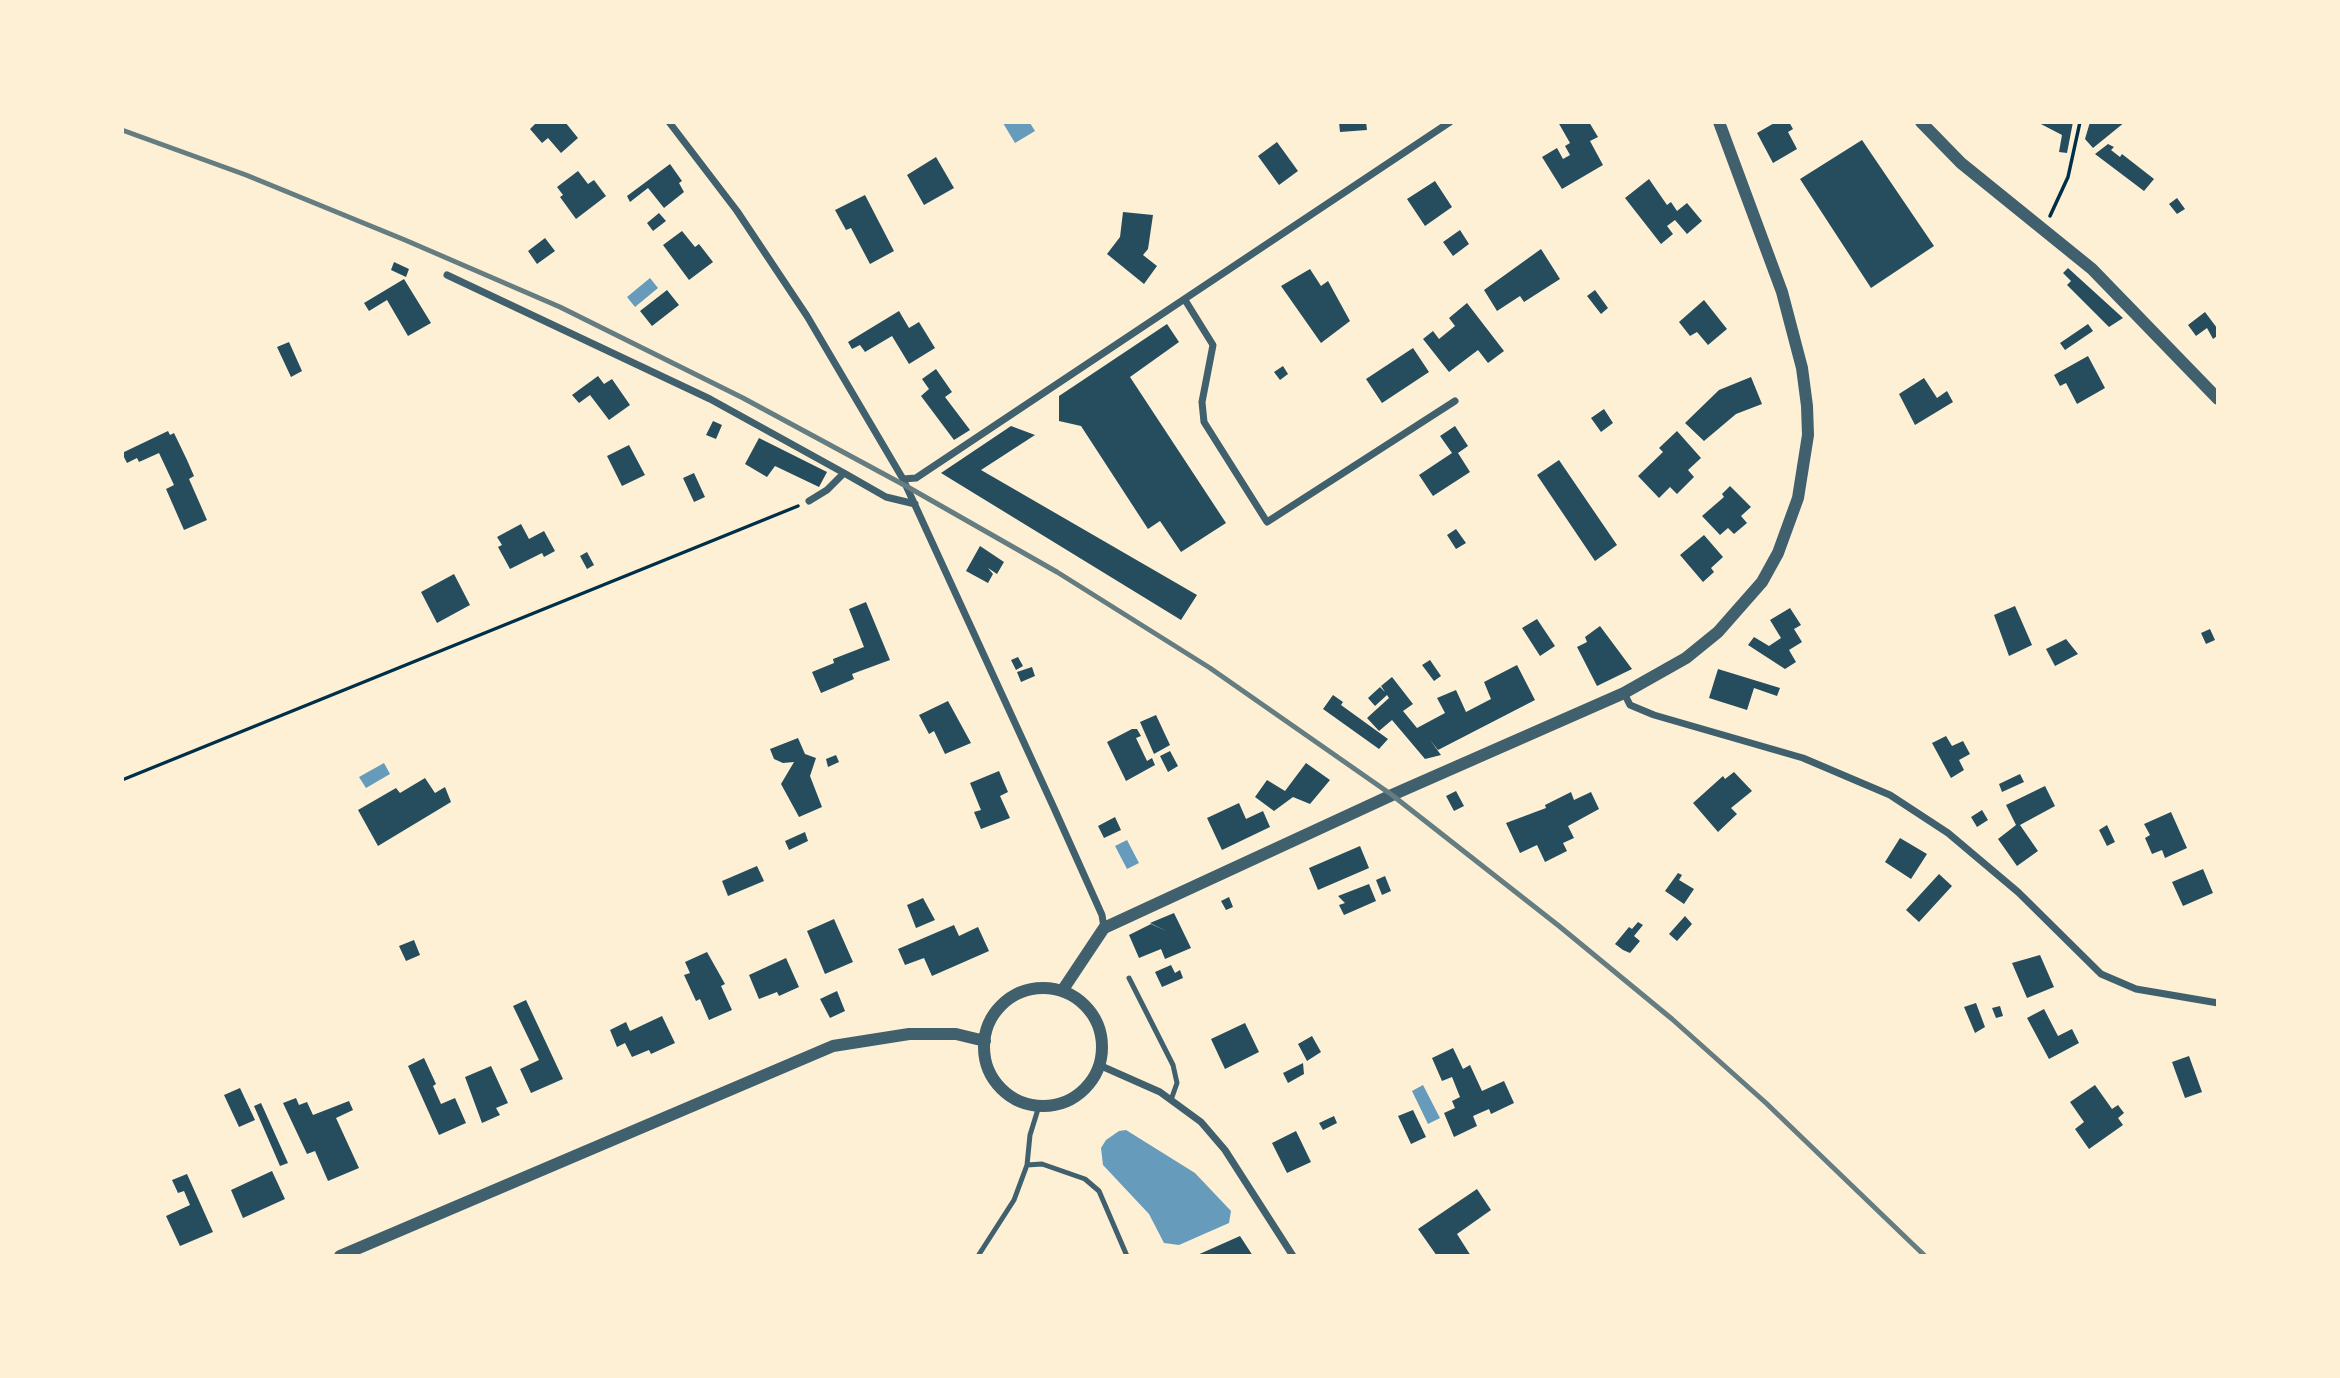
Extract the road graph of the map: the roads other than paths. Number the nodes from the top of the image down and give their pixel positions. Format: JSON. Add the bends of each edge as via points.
{"nodes":[{"id":1,"x":669,"y":122,"type":"edge"},
{"id":2,"x":1718,"y":122,"type":"edge"},
{"id":3,"x":1921,"y":122,"type":"edge"},
{"id":4,"x":1446,"y":124,"type":"edge"},
{"id":5,"x":447,"y":275,"type":"dead end"},
{"id":6,"x":1185,"y":300,"type":"junction"},
{"id":7,"x":2217,"y":399,"type":"edge"},
{"id":8,"x":1455,"y":401,"type":"dead end"},
{"id":9,"x":844,"y":473,"type":"junction"},
{"id":10,"x":903,"y":479,"type":"junction"},
{"id":11,"x":809,"y":501,"type":"road end"},
{"id":12,"x":915,"y":504,"type":"junction"},
{"id":13,"x":1624,"y":693,"type":"junction"},
{"id":14,"x":1104,"y":928,"type":"junction"},
{"id":15,"x":1129,"y":978,"type":"dead end"},
{"id":16,"x":1062,"y":991,"type":"junction"},
{"id":17,"x":2217,"y":1003,"type":"edge"},
{"id":18,"x":985,"y":1041,"type":"junction"},
{"id":19,"x":1099,"y":1065,"type":"junction"},
{"id":20,"x":1171,"y":1100,"type":"junction"},
{"id":21,"x":1040,"y":1106,"type":"junction"},
{"id":22,"x":1027,"y":1164,"type":"junction"},
{"id":23,"x":340,"y":1255,"type":"edge"},
{"id":24,"x":978,"y":1255,"type":"edge"},
{"id":25,"x":1127,"y":1255,"type":"edge"},
{"id":26,"x":1293,"y":1255,"type":"edge"}],
"edges":[{"from":1,"to":10,"type":"street","via":[[793,295]]},
{"from":2,"to":13,"type":"street","via":[[1782,292],[1802,368],[1808,426],[1803,468],[1798,498],[1778,554],[1743,606],[1686,658]]},
{"from":3,"to":7,"type":"street","via":[[1961,163],[2092,269]]},
{"from":4,"to":6,"type":"street"},
{"from":5,"to":9,"type":"street","via":[[710,399]]},
{"from":6,"to":8,"type":"street","via":[[1213,345],[1202,402],[1204,422],[1267,522]]},
{"from":6,"to":10,"type":"street","via":[[916,478]]},
{"from":9,"to":11,"type":"street"},
{"from":9,"to":12,"type":"street","via":[[886,497]]},
{"from":10,"to":12,"type":"street"},
{"from":12,"to":14,"type":"street"},
{"from":13,"to":14,"type":"street"},
{"from":13,"to":17,"type":"street","via":[[1630,705],[1654,715],[1803,758],[1890,795],[1958,842],[2018,892],[2101,974],[2136,989]]},
{"from":14,"to":16,"type":"street"},
{"from":15,"to":20,"type":"lane","via":[[1172,1065],[1177,1083]]},
{"from":16,"to":18,"type":"street","via":[[1027,990],[1007,1001],[992,1018]]},
{"from":16,"to":19,"type":"street","via":[[1082,1002],[1096,1020],[1102,1042]]},
{"from":18,"to":21,"type":"street","via":[[987,1064],[998,1085],[1017,1100]]},
{"from":18,"to":23,"type":"street","via":[[956,1034],[909,1034],[834,1046]]},
{"from":19,"to":20,"type":"street"},
{"from":19,"to":21,"type":"street","via":[[1089,1085],[1072,1099]]},
{"from":20,"to":26,"type":"street","via":[[1201,1122],[1225,1150]]},
{"from":21,"to":22,"type":"lane"},
{"from":22,"to":24,"type":"lane","via":[[1014,1200]]},
{"from":22,"to":25,"type":"lane","via":[[1064,1171],[1099,1191]]}]}
